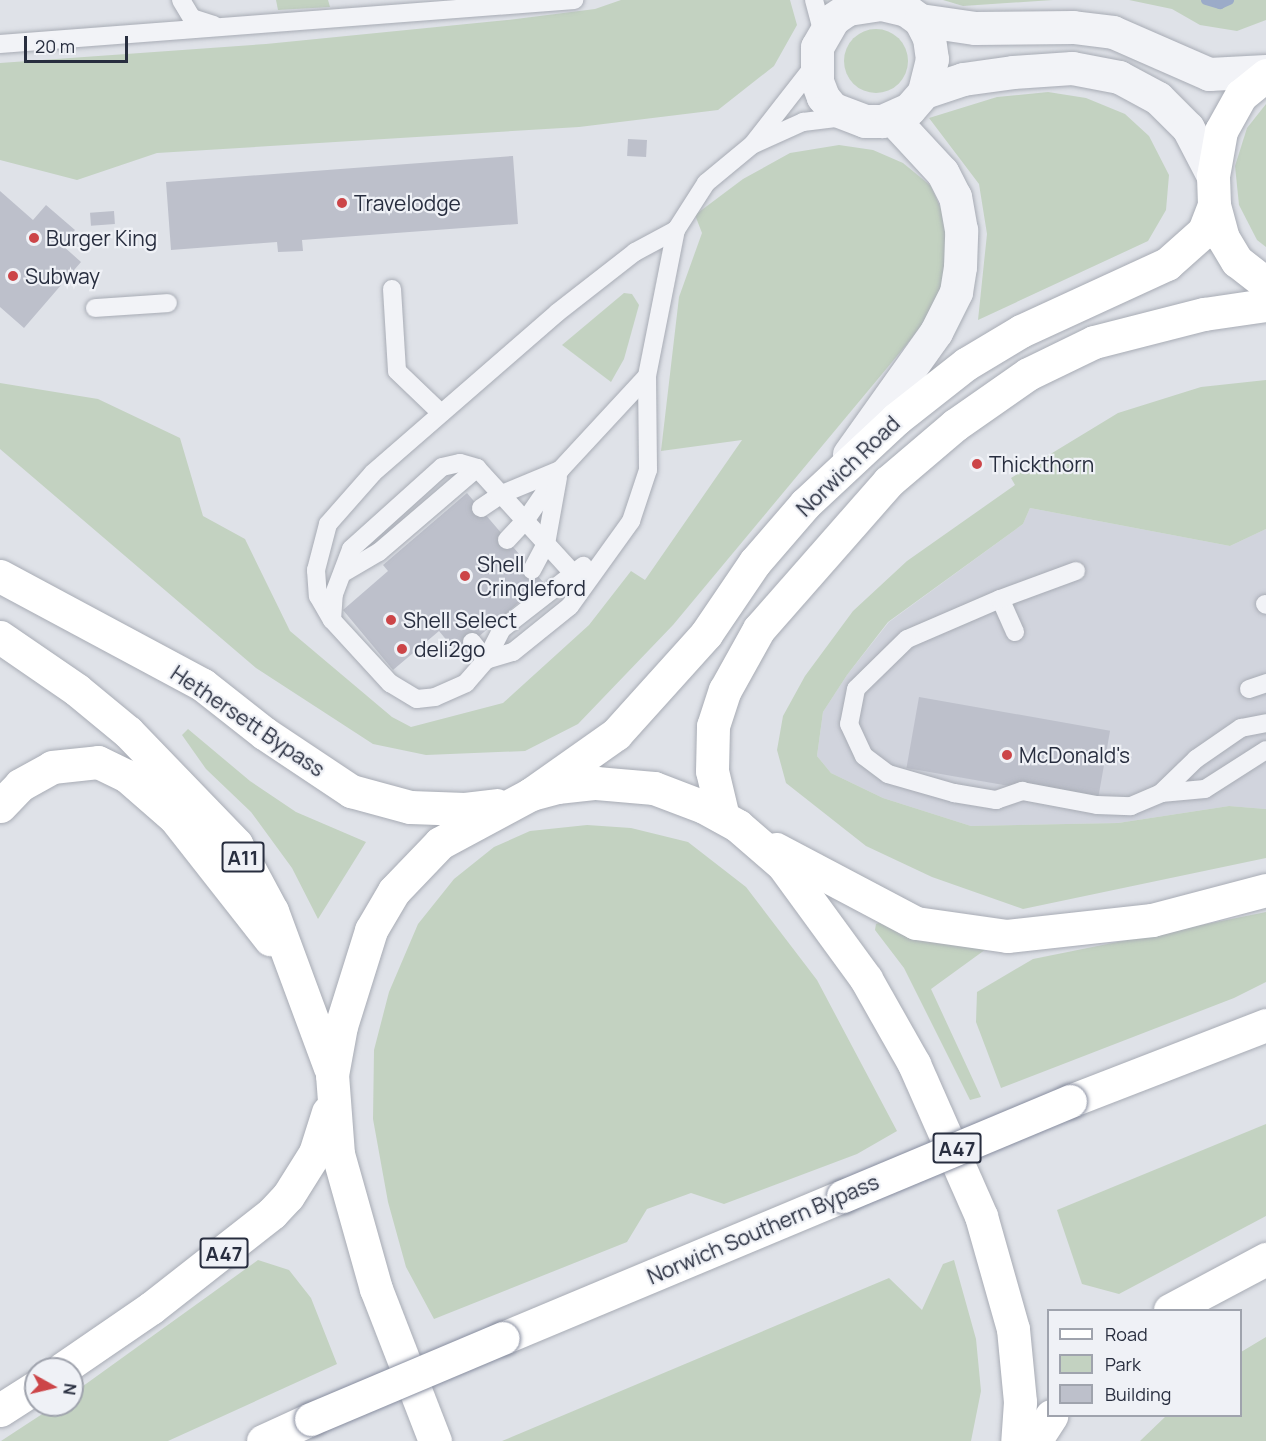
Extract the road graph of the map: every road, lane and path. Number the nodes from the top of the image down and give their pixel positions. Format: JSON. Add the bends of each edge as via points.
{"nodes":[{"id":1,"x":180,"y":0,"type":"edge"},
{"id":2,"x":574,"y":0,"type":"edge"},
{"id":3,"x":814,"y":0,"type":"edge"},
{"id":4,"x":880,"y":2,"type":"edge"},
{"id":5,"x":920,"y":20,"type":"junction"},
{"id":6,"x":221,"y":27,"type":"junction"},
{"id":7,"x":0,"y":44,"type":"edge"},
{"id":8,"x":819,"y":48,"type":"junction"},
{"id":9,"x":1266,"y":73,"type":"edge"},
{"id":10,"x":924,"y":92,"type":"junction"},
{"id":11,"x":851,"y":116,"type":"junction"},
{"id":12,"x":892,"y":118,"type":"junction"},
{"id":13,"x":752,"y":145,"type":"junction"},
{"id":14,"x":1213,"y":190,"type":"junction"},
{"id":15,"x":676,"y":230,"type":"junction"},
{"id":16,"x":1266,"y":284,"type":"edge"},
{"id":17,"x":392,"y":289,"type":"dead end"},
{"id":18,"x":168,"y":303,"type":"dead end"},
{"id":19,"x":1266,"y":305,"type":"edge"},
{"id":20,"x":95,"y":308,"type":"dead end"},
{"id":21,"x":647,"y":376,"type":"junction"},
{"id":22,"x":441,"y":413,"type":"junction"},
{"id":23,"x":560,"y":470,"type":"junction"},
{"id":24,"x":836,"y":473,"type":"junction"},
{"id":25,"x":502,"y":494,"type":"junction"},
{"id":26,"x":481,"y":508,"type":"dead end"},
{"id":27,"x":525,"y":521,"type":"junction"},
{"id":28,"x":507,"y":540,"type":"dead end"},
{"id":29,"x":546,"y":544,"type":"junction"},
{"id":30,"x":532,"y":570,"type":"dead end"},
{"id":31,"x":1076,"y":570,"type":"dead end"},
{"id":32,"x":0,"y":576,"type":"edge"},
{"id":33,"x":579,"y":579,"type":"junction"},
{"id":34,"x":1000,"y":600,"type":"junction"},
{"id":35,"x":332,"y":620,"type":"junction"},
{"id":36,"x":1015,"y":632,"type":"dead end"},
{"id":37,"x":0,"y":637,"type":"edge"},
{"id":38,"x":472,"y":642,"type":"dead end"},
{"id":39,"x":486,"y":660,"type":"junction"},
{"id":40,"x":1266,"y":683,"type":"edge"},
{"id":41,"x":1249,"y":689,"type":"dead end"},
{"id":42,"x":1266,"y":723,"type":"edge"},
{"id":43,"x":1266,"y":750,"type":"edge"},
{"id":44,"x":1161,"y":793,"type":"junction"},
{"id":45,"x":521,"y":798,"type":"junction"},
{"id":46,"x":0,"y":806,"type":"edge"},
{"id":47,"x":723,"y":817,"type":"junction"},
{"id":48,"x":755,"y":839,"type":"junction"},
{"id":49,"x":1266,"y":890,"type":"edge"},
{"id":50,"x":295,"y":971,"type":"junction"},
{"id":51,"x":1266,"y":1025,"type":"edge"},
{"id":52,"x":333,"y":1085,"type":"junction"},
{"id":53,"x":1266,"y":1259,"type":"edge"},
{"id":54,"x":1174,"y":1309,"type":"edge"},
{"id":55,"x":79,"y":1357,"type":"edge"},
{"id":56,"x":24,"y":1395,"type":"edge"},
{"id":57,"x":0,"y":1410,"type":"edge"},
{"id":58,"x":1050,"y":1417,"type":"edge"},
{"id":59,"x":263,"y":1441,"type":"edge"},
{"id":60,"x":435,"y":1441,"type":"edge"},
{"id":61,"x":1017,"y":1441,"type":"edge"},
{"id":62,"x":1035,"y":1441,"type":"edge"}],
"edges":[{"from":1,"to":6,"type":"lane","via":[[192,18]]},
{"from":2,"to":6,"type":"lane"},
{"from":3,"to":8,"type":"lane"},
{"from":4,"to":5,"type":"street","via":[[906,10]]},
{"from":4,"to":8,"type":"street","via":[[848,9],[833,19]]},
{"from":5,"to":9,"type":"street","via":[[975,28],[1073,27],[1113,32],[1209,74]]},
{"from":5,"to":10,"type":"street","via":[[929,38],[932,59]]},
{"from":6,"to":7,"type":"lane"},
{"from":8,"to":11,"type":"street","via":[[823,97],[833,109]]},
{"from":8,"to":13,"type":"lane"},
{"from":9,"to":14,"type":"main road","name":"Norwich Road","via":[[1241,95],[1221,130]]},
{"from":10,"to":12,"type":"street","via":[[909,109]]},
{"from":10,"to":14,"type":"street","via":[[963,79],[1013,72],[1072,68],[1119,77],[1158,98],[1188,128]]},
{"from":11,"to":12,"type":"street","via":[[865,121]]},
{"from":11,"to":13,"type":"lane","via":[[803,122]]},
{"from":12,"to":24,"type":"street","via":[[942,172],[955,197],[961,230],[956,292],[936,332],[906,369]]},
{"from":13,"to":15,"type":"lane","via":[[706,183]]},
{"from":14,"to":16,"type":"main road","name":"Norwich Road","via":[[1223,238],[1237,261]]},
{"from":14,"to":24,"type":"main road","name":"Norwich Road","via":[[1204,231],[1167,264],[1021,331],[966,364]]},
{"from":15,"to":21,"type":"lane"},
{"from":15,"to":22,"type":"lane","via":[[635,252]]},
{"from":17,"to":22,"type":"lane","via":[[397,371]]},
{"from":18,"to":20,"type":"lane"},
{"from":19,"to":47,"type":"main road","name":"Norwich Road","via":[[1204,314],[1094,342],[1028,374],[955,425],[888,482],[759,629],[733,673],[713,726],[712,771]]},
{"from":21,"to":23,"type":"lane"},
{"from":21,"to":33,"type":"lane","via":[[648,470],[631,521]]},
{"from":22,"to":35,"type":"lane","via":[[374,473],[328,524],[316,570],[318,596]]},
{"from":23,"to":25,"type":"lane"},
{"from":23,"to":27,"type":"lane"},
{"from":23,"to":29,"type":"lane"},
{"from":24,"to":45,"type":"main road","name":"Norwich Road","via":[[756,562],[706,634],[616,734]]},
{"from":25,"to":26,"type":"lane"},
{"from":25,"to":27,"type":"lane"},
{"from":25,"to":35,"type":"lane","via":[[477,468],[460,463],[442,467],[351,549],[334,594]]},
{"from":27,"to":28,"type":"lane"},
{"from":27,"to":29,"type":"lane"},
{"from":29,"to":30,"type":"lane"},
{"from":29,"to":33,"type":"lane"},
{"from":31,"to":34,"type":"lane"},
{"from":32,"to":45,"type":"main road","name":"Hethersett Bypass","via":[[203,685],[264,733],[351,791],[410,807],[465,809]]},
{"from":33,"to":39,"type":"lane","via":[[502,629]]},
{"from":33,"to":39,"type":"lane","via":[[570,606],[513,652]]},
{"from":34,"to":36,"type":"lane"},
{"from":34,"to":44,"type":"lane","via":[[907,639],[856,689],[849,724],[864,756],[888,774],[954,793],[996,800],[1022,791],[1097,805],[1131,806]]},
{"from":35,"to":39,"type":"lane","via":[[390,683],[417,699],[435,697],[466,683]]},
{"from":37,"to":50,"type":"main road","number":"A11","via":[[77,690],[128,732],[236,844],[272,911]]},
{"from":38,"to":39,"type":"lane"},
{"from":40,"to":41,"type":"lane"},
{"from":42,"to":44,"type":"lane","via":[[1241,728],[1196,759]]},
{"from":43,"to":44,"type":"lane","via":[[1205,789]]},
{"from":45,"to":47,"type":"main road","name":"Hethersett Bypass","via":[[596,783],[654,788]]},
{"from":45,"to":52,"type":"main road","name":"Norwich Road","via":[[440,843],[394,891],[371,930],[356,973],[340,1026]]},
{"from":46,"to":50,"type":"main road","via":[[20,785],[51,767],[98,762],[127,776],[175,818]]},
{"from":47,"to":48,"type":"main road","name":"Hethersett Bypass"},
{"from":48,"to":49,"type":"main road","via":[[916,923],[1007,936],[1152,920]]},
{"from":48,"to":61,"type":"main road","via":[[783,865],[866,979],[948,1133],[981,1216],[1013,1329],[1020,1402]]},
{"from":50,"to":52,"type":"main road","number":"A11"},
{"from":51,"to":59,"type":"main road","name":"Norwich Southern Bypass","number":"A47","bridge":true,"via":[[1070,1101]]},
{"from":52,"to":55,"type":"main road","number":"A47","via":[[315,1154],[288,1196],[160,1301]]},
{"from":52,"to":60,"type":"main road","via":[[338,1154],[359,1232],[401,1359]]},
{"from":53,"to":54,"type":"main road"},
{"from":56,"to":57,"type":"main road"},
{"from":58,"to":62,"type":"main road"}]}
